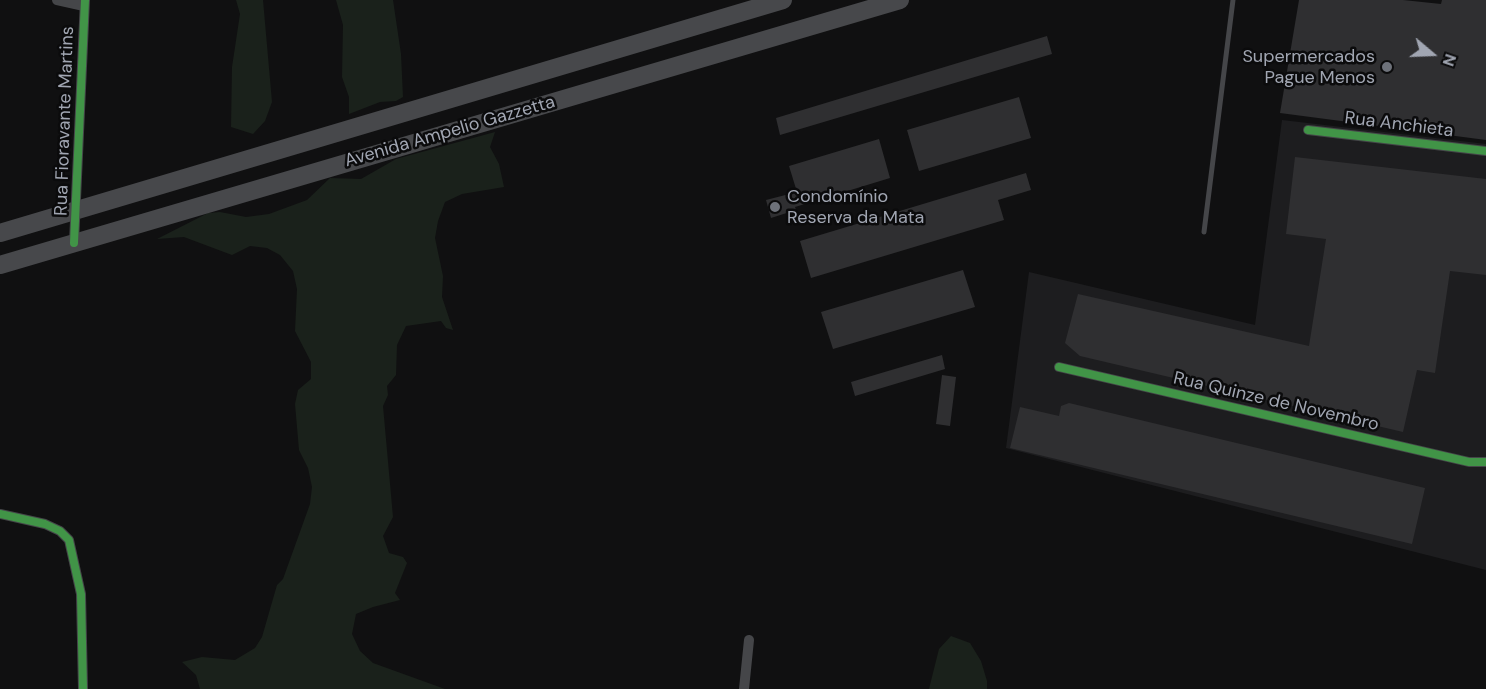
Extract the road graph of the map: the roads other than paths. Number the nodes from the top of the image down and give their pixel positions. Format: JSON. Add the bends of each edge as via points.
{"nodes":[{"id":1,"x":57,"y":0,"type":"edge"},
{"id":2,"x":783,"y":0,"type":"edge"},
{"id":3,"x":900,"y":0,"type":"edge"},
{"id":4,"x":1233,"y":0,"type":"edge"},
{"id":5,"x":84,"y":3,"type":"edge"},
{"id":6,"x":844,"y":8,"type":"edge"},
{"id":7,"x":1308,"y":130,"type":"dead end"},
{"id":8,"x":1486,"y":151,"type":"edge"},
{"id":9,"x":76,"y":210,"type":"junction"},
{"id":10,"x":1204,"y":232,"type":"dead end"},
{"id":11,"x":0,"y":233,"type":"edge"},
{"id":12,"x":74,"y":243,"type":"junction"},
{"id":13,"x":0,"y":265,"type":"edge"},
{"id":14,"x":1059,"y":367,"type":"dead end"},
{"id":15,"x":1486,"y":462,"type":"edge"},
{"id":16,"x":0,"y":514,"type":"edge"},
{"id":17,"x":749,"y":640,"type":"dead end"},
{"id":18,"x":83,"y":689,"type":"edge"},
{"id":19,"x":744,"y":689,"type":"edge"}],
"edges":[{"from":1,"to":5,"type":"street"},
{"from":2,"to":9,"type":"main road","name":"Avenida Ampelio Gazzetta"},
{"from":3,"to":6,"type":"main road","name":"Avenida Ampelio Gazzetta"},
{"from":4,"to":10,"type":"lane"},
{"from":5,"to":9,"type":"street","name":"Rua Fioravante Martins"},
{"from":6,"to":12,"type":"main road","name":"Avenida Ampelio Gazzetta"},
{"from":7,"to":8,"type":"street","name":"Rua Anchieta"},
{"from":9,"to":11,"type":"main road","name":"Avenida Ampelio Gazzetta"},
{"from":9,"to":12,"type":"street","name":"Rua Fioravante Martins"},
{"from":12,"to":13,"type":"main road","name":"Avenida Ampelio Gazzetta"},
{"from":14,"to":15,"type":"street","name":"Rua Quinze de Novembro","via":[[1469,462]]},
{"from":16,"to":18,"type":"street","via":[[45,524],[69,540],[81,594]]},
{"from":17,"to":19,"type":"street"}]}
